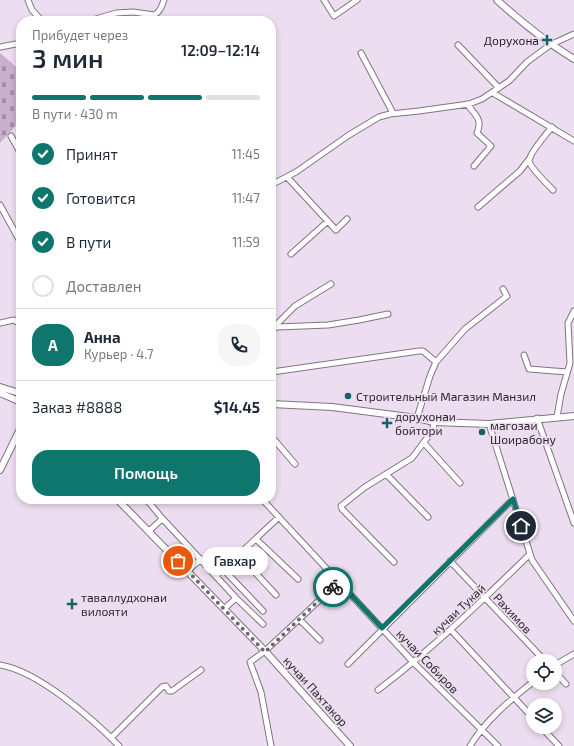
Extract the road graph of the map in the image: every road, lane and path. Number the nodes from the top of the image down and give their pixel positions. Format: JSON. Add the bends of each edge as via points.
{"nodes":[{"id":1,"x":28,"y":0,"type":"edge"},
{"id":2,"x":164,"y":0,"type":"edge"},
{"id":3,"x":324,"y":0,"type":"edge"},
{"id":4,"x":357,"y":0,"type":"edge"},
{"id":5,"x":497,"y":0,"type":"edge"},
{"id":6,"x":37,"y":16,"type":"edge"},
{"id":7,"x":106,"y":16,"type":"edge"},
{"id":8,"x":574,"y":34,"type":"edge"},
{"id":9,"x":16,"y":44,"type":"edge"},
{"id":10,"x":550,"y":45,"type":"junction"},
{"id":11,"x":458,"y":46,"type":"dead end"},
{"id":12,"x":0,"y":48,"type":"edge"},
{"id":13,"x":362,"y":53,"type":"dead end"},
{"id":14,"x":574,"y":59,"type":"edge"},
{"id":15,"x":499,"y":88,"type":"junction"},
{"id":16,"x":493,"y":93,"type":"junction"},
{"id":17,"x":466,"y":104,"type":"junction"},
{"id":18,"x":393,"y":113,"type":"junction"},
{"id":19,"x":552,"y":127,"type":"junction"},
{"id":20,"x":10,"y":136,"type":"dead end"},
{"id":21,"x":574,"y":141,"type":"edge"},
{"id":22,"x":16,"y":146,"type":"edge"},
{"id":23,"x":530,"y":157,"type":"junction"},
{"id":24,"x":474,"y":166,"type":"dead end"},
{"id":25,"x":287,"y":177,"type":"junction"},
{"id":26,"x":276,"y":182,"type":"edge"},
{"id":27,"x":552,"y":190,"type":"dead end"},
{"id":28,"x":0,"y":205,"type":"edge"},
{"id":29,"x":478,"y":207,"type":"dead end"},
{"id":30,"x":347,"y":219,"type":"dead end"},
{"id":31,"x":328,"y":221,"type":"junction"},
{"id":32,"x":16,"y":234,"type":"edge"},
{"id":33,"x":291,"y":254,"type":"dead end"},
{"id":34,"x":331,"y":284,"type":"dead end"},
{"id":35,"x":503,"y":289,"type":"dead end"},
{"id":36,"x":574,"y":310,"type":"edge"},
{"id":37,"x":388,"y":314,"type":"dead end"},
{"id":38,"x":16,"y":321,"type":"edge"},
{"id":39,"x":0,"y":323,"type":"edge"},
{"id":40,"x":276,"y":325,"type":"edge"},
{"id":41,"x":276,"y":329,"type":"edge"},
{"id":42,"x":524,"y":355,"type":"dead end"},
{"id":43,"x":436,"y":362,"type":"junction"},
{"id":44,"x":572,"y":362,"type":"edge"},
{"id":45,"x":276,"y":370,"type":"edge"},
{"id":46,"x":567,"y":372,"type":"junction"},
{"id":47,"x":0,"y":387,"type":"edge"},
{"id":48,"x":16,"y":392,"type":"edge"},
{"id":49,"x":0,"y":393,"type":"edge"},
{"id":50,"x":16,"y":400,"type":"edge"},
{"id":51,"x":276,"y":404,"type":"edge"},
{"id":52,"x":574,"y":416,"type":"edge"},
{"id":53,"x":557,"y":417,"type":"junction"},
{"id":54,"x":417,"y":418,"type":"junction"},
{"id":55,"x":537,"y":418,"type":"junction"},
{"id":56,"x":434,"y":422,"type":"junction"},
{"id":57,"x":489,"y":424,"type":"junction"},
{"id":58,"x":16,"y":437,"type":"edge"},
{"id":59,"x":276,"y":442,"type":"edge"},
{"id":60,"x":424,"y":443,"type":"junction"},
{"id":61,"x":295,"y":464,"type":"dead end"},
{"id":62,"x":0,"y":470,"type":"edge"},
{"id":63,"x":386,"y":474,"type":"junction"},
{"id":64,"x":460,"y":483,"type":"dead end"},
{"id":65,"x":513,"y":499,"type":"junction"},
{"id":66,"x":124,"y":504,"type":"edge"},
{"id":67,"x":150,"y":504,"type":"edge"},
{"id":68,"x":267,"y":504,"type":"edge"},
{"id":69,"x":279,"y":517,"type":"junction"},
{"id":70,"x":428,"y":517,"type":"dead end"},
{"id":71,"x":162,"y":519,"type":"junction"},
{"id":72,"x":574,"y":523,"type":"edge"},
{"id":73,"x":149,"y":532,"type":"junction"},
{"id":74,"x":256,"y":539,"type":"junction"},
{"id":75,"x":530,"y":554,"type":"junction"},
{"id":76,"x":239,"y":555,"type":"junction"},
{"id":77,"x":201,"y":559,"type":"junction"},
{"id":78,"x":450,"y":561,"type":"junction"},
{"id":79,"x":394,"y":562,"type":"dead end"},
{"id":80,"x":223,"y":569,"type":"junction"},
{"id":81,"x":187,"y":571,"type":"junction"},
{"id":82,"x":216,"y":576,"type":"junction"},
{"id":83,"x":298,"y":579,"type":"dead end"},
{"id":84,"x":339,"y":582,"type":"junction"},
{"id":85,"x":276,"y":595,"type":"dead end"},
{"id":86,"x":236,"y":598,"type":"junction"},
{"id":87,"x":485,"y":598,"type":"junction"},
{"id":88,"x":224,"y":609,"type":"junction"},
{"id":89,"x":263,"y":612,"type":"dead end"},
{"id":90,"x":299,"y":619,"type":"junction"},
{"id":91,"x":574,"y":621,"type":"edge"},
{"id":92,"x":263,"y":624,"type":"dead end"},
{"id":93,"x":382,"y":628,"type":"junction"},
{"id":94,"x":451,"y":630,"type":"junction"},
{"id":95,"x":320,"y":640,"type":"dead end"},
{"id":96,"x":265,"y":652,"type":"junction"},
{"id":97,"x":538,"y":654,"type":"edge"},
{"id":98,"x":574,"y":654,"type":"edge"},
{"id":99,"x":562,"y":661,"type":"edge"},
{"id":100,"x":414,"y":663,"type":"junction"},
{"id":101,"x":348,"y":664,"type":"dead end"},
{"id":102,"x":0,"y":665,"type":"edge"},
{"id":103,"x":201,"y":670,"type":"dead end"},
{"id":104,"x":562,"y":680,"type":"edge"},
{"id":105,"x":566,"y":684,"type":"dead end"},
{"id":106,"x":526,"y":687,"type":"edge"},
{"id":107,"x":378,"y":690,"type":"dead end"},
{"id":108,"x":513,"y":697,"type":"junction"},
{"id":109,"x":526,"y":711,"type":"edge"},
{"id":110,"x":482,"y":729,"type":"junction"},
{"id":111,"x":548,"y":734,"type":"edge"},
{"id":112,"x":111,"y":738,"type":"junction"},
{"id":113,"x":348,"y":745,"type":"edge"},
{"id":114,"x":119,"y":746,"type":"edge"},
{"id":115,"x":271,"y":746,"type":"edge"},
{"id":116,"x":470,"y":746,"type":"edge"},
{"id":117,"x":498,"y":746,"type":"edge"},
{"id":118,"x":559,"y":746,"type":"edge"}],
"edges":[{"from":1,"to":6,"type":"street"},
{"from":2,"to":7,"type":"street","via":[[158,13],[154,15],[133,12]]},
{"from":3,"to":4,"type":"street","via":[[334,16]]},
{"from":5,"to":10,"type":"main road"},
{"from":8,"to":10,"type":"street"},
{"from":9,"to":12,"type":"street"},
{"from":10,"to":14,"type":"main road"},
{"from":10,"to":15,"type":"street"},
{"from":11,"to":15,"type":"street"},
{"from":13,"to":18,"type":"street"},
{"from":15,"to":16,"type":"street"},
{"from":16,"to":17,"type":"street"},
{"from":16,"to":19,"type":"street"},
{"from":17,"to":18,"type":"street"},
{"from":17,"to":24,"type":"street","via":[[479,119],[478,133],[491,146]]},
{"from":18,"to":25,"type":"street","via":[[379,117],[349,135]]},
{"from":19,"to":21,"type":"street"},
{"from":19,"to":23,"type":"street"},
{"from":20,"to":22,"type":"street"},
{"from":23,"to":27,"type":"street","via":[[531,165]]},
{"from":23,"to":29,"type":"street","via":[[520,171]]},
{"from":25,"to":26,"type":"street"},
{"from":25,"to":31,"type":"street"},
{"from":28,"to":32,"type":"street"},
{"from":30,"to":31,"type":"street","via":[[336,230]]},
{"from":31,"to":33,"type":"street"},
{"from":34,"to":40,"type":"street","via":[[295,306]]},
{"from":35,"to":43,"type":"street","via":[[507,296],[465,329]]},
{"from":36,"to":44,"type":"street","via":[[568,323]]},
{"from":37,"to":41,"type":"street","via":[[328,325]]},
{"from":38,"to":39,"type":"street"},
{"from":42,"to":46,"type":"street","via":[[528,369]]},
{"from":43,"to":45,"type":"street","via":[[419,351]]},
{"from":43,"to":54,"type":"street"},
{"from":44,"to":46,"type":"street"},
{"from":46,"to":53,"type":"street"},
{"from":47,"to":48,"type":"main road"},
{"from":49,"to":50,"type":"main road"},
{"from":51,"to":54,"type":"main road","via":[[332,407]]},
{"from":52,"to":53,"type":"main road"},
{"from":53,"to":55,"type":"main road"},
{"from":54,"to":56,"type":"main road"},
{"from":55,"to":57,"type":"main road"},
{"from":55,"to":72,"type":"street"},
{"from":56,"to":57,"type":"main road"},
{"from":56,"to":60,"type":"street","via":[[433,430]]},
{"from":57,"to":65,"type":"street"},
{"from":58,"to":62,"type":"main road"},
{"from":59,"to":61,"type":"street"},
{"from":60,"to":63,"type":"street","via":[[412,458]]},
{"from":60,"to":64,"type":"street"},
{"from":63,"to":70,"type":"street"},
{"from":63,"to":79,"type":"street","via":[[341,506]]},
{"from":65,"to":75,"type":"street"},
{"from":65,"to":78,"type":"street"},
{"from":66,"to":73,"type":"main road","name":"кучаи Пахтакор"},
{"from":67,"to":71,"type":"street"},
{"from":68,"to":69,"type":"street","name":"кучаи Собиров"},
{"from":69,"to":74,"type":"street"},
{"from":69,"to":84,"type":"street","name":"кучаи Собиров"},
{"from":71,"to":73,"type":"street"},
{"from":71,"to":77,"type":"street"},
{"from":73,"to":81,"type":"main road","name":"кучаи Пахтакор"},
{"from":74,"to":76,"type":"street"},
{"from":74,"to":83,"type":"street"},
{"from":75,"to":87,"type":"street","name":"кучаи Тукай"},
{"from":75,"to":91,"type":"street"},
{"from":76,"to":80,"type":"street"},
{"from":76,"to":85,"type":"street"},
{"from":77,"to":81,"type":"street"},
{"from":77,"to":82,"type":"street"},
{"from":78,"to":87,"type":"street","name":"Рахимов"},
{"from":78,"to":93,"type":"street"},
{"from":80,"to":82,"type":"street"},
{"from":80,"to":89,"type":"street"},
{"from":81,"to":88,"type":"main road","name":"кучаи Пахтакор"},
{"from":82,"to":86,"type":"street"},
{"from":84,"to":90,"type":"street"},
{"from":84,"to":93,"type":"street","name":"кучаи Собиров"},
{"from":86,"to":88,"type":"street"},
{"from":86,"to":92,"type":"street"},
{"from":87,"to":94,"type":"street","name":"кучаи Тукай"},
{"from":87,"to":97,"type":"street","name":"Рахимов"},
{"from":88,"to":96,"type":"main road","name":"кучаи Пахтакор"},
{"from":90,"to":95,"type":"street"},
{"from":90,"to":96,"type":"street"},
{"from":93,"to":100,"type":"street","name":"кучаи Собиров"},
{"from":93,"to":101,"type":"street"},
{"from":94,"to":100,"type":"street","name":"кучаи Тукай"},
{"from":94,"to":108,"type":"street"},
{"from":96,"to":113,"type":"main road","name":"кучаи Пахтакор"},
{"from":96,"to":115,"type":"street","via":[[250,662],[261,692]]},
{"from":98,"to":99,"type":"street"},
{"from":100,"to":107,"type":"street","name":"кучаи Тукай"},
{"from":100,"to":110,"type":"street","name":"кучаи Собиров"},
{"from":102,"to":112,"type":"street","via":[[24,673],[54,690]]},
{"from":103,"to":112,"type":"street","via":[[172,691],[162,686]]},
{"from":104,"to":105,"type":"street"},
{"from":106,"to":108,"type":"street"},
{"from":108,"to":109,"type":"street"},
{"from":108,"to":110,"type":"street"},
{"from":110,"to":116,"type":"street"},
{"from":110,"to":117,"type":"street","name":"кучаи Собиров"},
{"from":111,"to":118,"type":"street"},
{"from":112,"to":114,"type":"street"}]}
